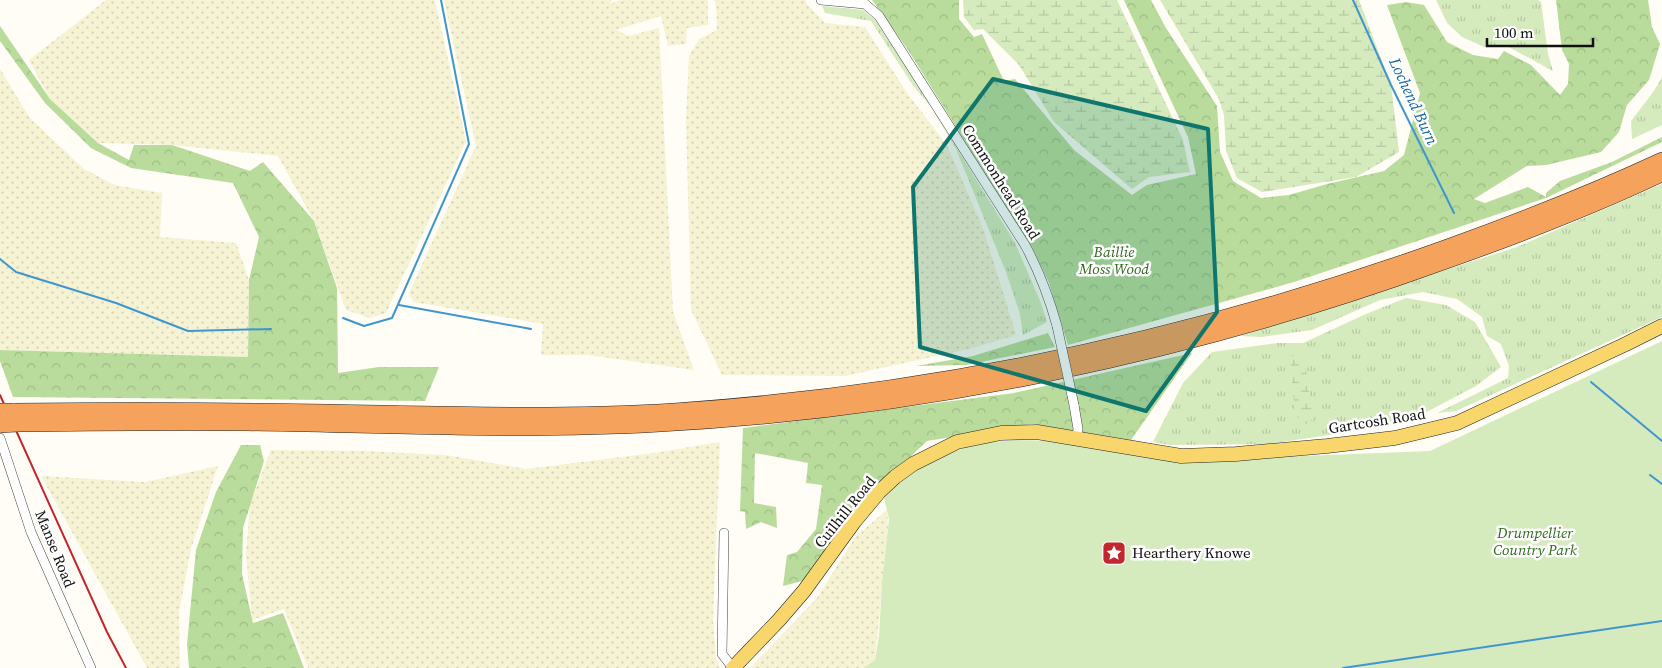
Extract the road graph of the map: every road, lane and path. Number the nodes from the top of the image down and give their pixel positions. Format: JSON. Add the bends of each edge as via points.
{"nodes":[{"id":1,"x":821,"y":0,"type":"edge"},
{"id":2,"x":1662,"y":160,"type":"edge"},
{"id":3,"x":1662,"y":174,"type":"edge"},
{"id":4,"x":1662,"y":326,"type":"edge"},
{"id":5,"x":11,"y":416,"type":"edge"},
{"id":6,"x":0,"y":424,"type":"edge"},
{"id":7,"x":0,"y":438,"type":"edge"},
{"id":8,"x":1077,"y":438,"type":"junction"},
{"id":9,"x":724,"y":533,"type":"dead end"},
{"id":10,"x":91,"y":668,"type":"edge"},
{"id":11,"x":733,"y":668,"type":"edge"}],
"edges":[{"from":1,"to":8,"type":"street","name":"Commonhead Road","bridge":true,"via":[[865,4],[879,16],[1025,245],[1049,297],[1057,326],[1074,405]]},
{"from":2,"to":5,"type":"highway","via":[[1505,226],[1285,301],[1121,345],[945,379],[719,407],[558,416],[231,410]]},
{"from":3,"to":5,"type":"highway","via":[[1507,240],[1285,315],[1123,357],[898,400],[808,412],[662,424],[536,429]]},
{"from":4,"to":8,"type":"main road","name":"Gartcosh Road","via":[[1457,423],[1395,438],[1236,454],[1181,456]]},
{"from":5,"to":6,"type":"highway","bridge":true},
{"from":7,"to":10,"type":"street","name":"Manse Road","via":[[31,532]]},
{"from":8,"to":11,"type":"main road","name":"Cuilhill Road","via":[[1037,432],[989,434],[957,442],[913,464],[895,477],[867,506],[804,591]]},
{"from":9,"to":11,"type":"street","via":[[722,654]]}]}
